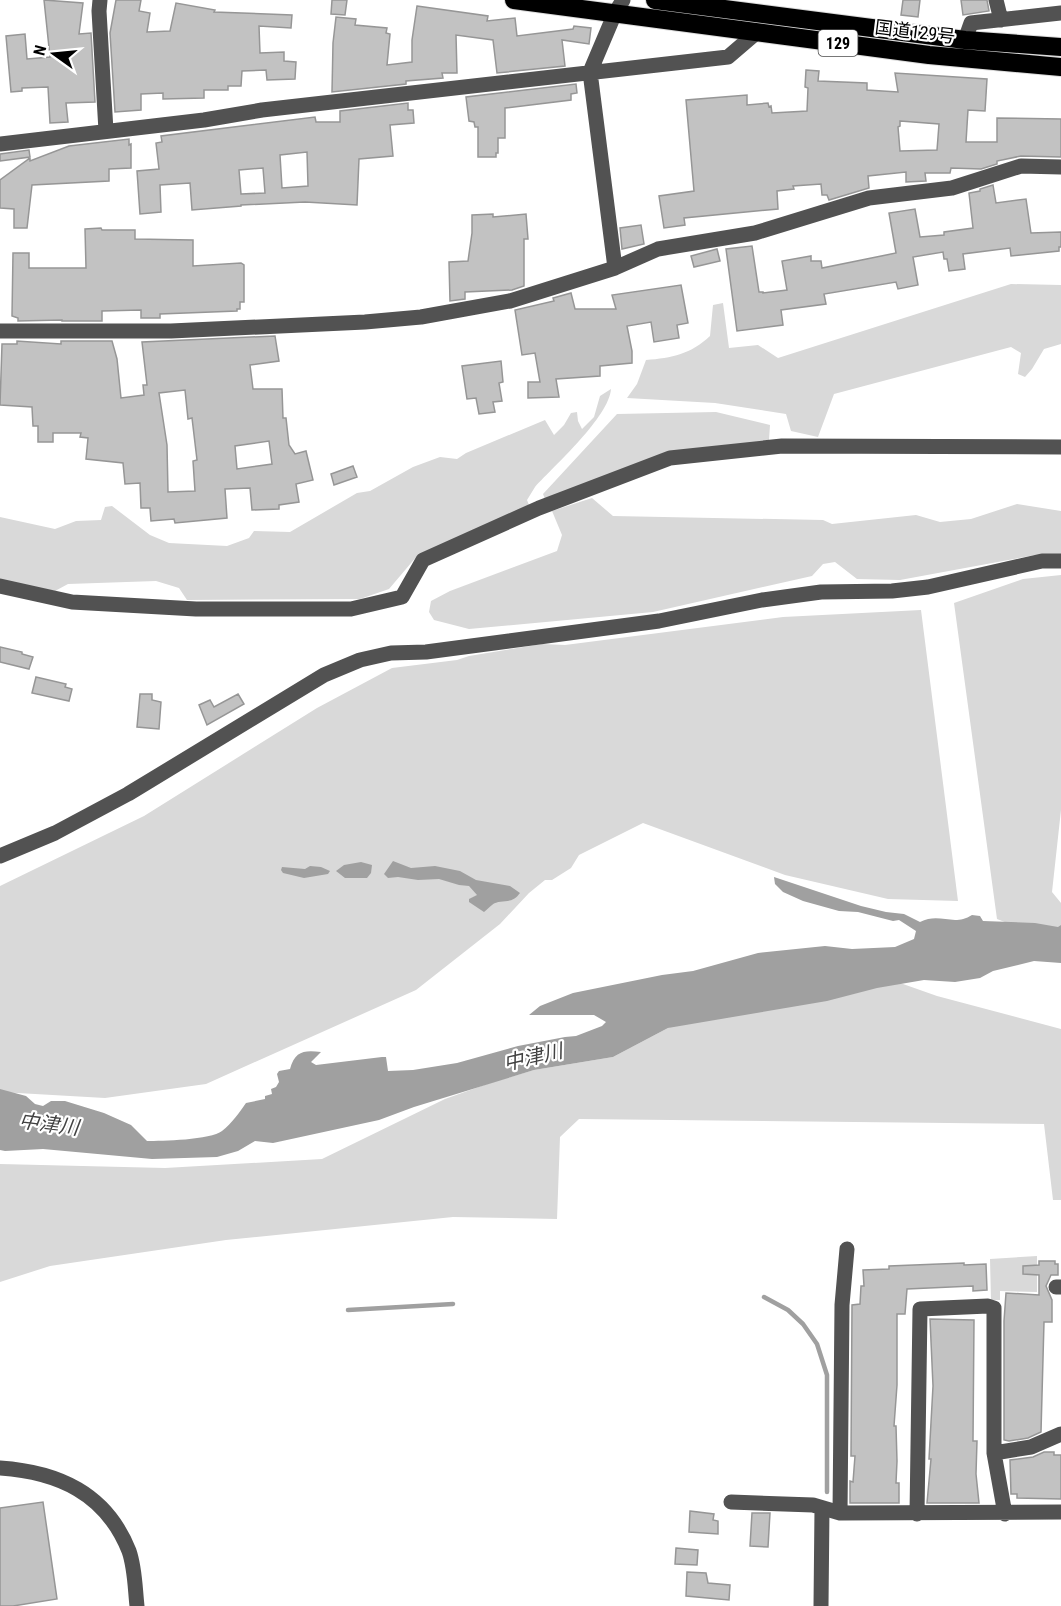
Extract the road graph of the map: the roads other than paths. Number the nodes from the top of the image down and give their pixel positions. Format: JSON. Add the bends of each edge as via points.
{"nodes":[{"id":1,"x":100,"y":0,"type":"edge"},
{"id":2,"x":514,"y":0,"type":"edge"},
{"id":3,"x":655,"y":0,"type":"edge"},
{"id":4,"x":996,"y":0,"type":"edge"},
{"id":5,"x":619,"y":6,"type":"edge"},
{"id":6,"x":1061,"y":13,"type":"edge"},
{"id":7,"x":1000,"y":20,"type":"junction"},
{"id":8,"x":756,"y":33,"type":"junction"},
{"id":9,"x":965,"y":40,"type":"junction"},
{"id":10,"x":1061,"y":47,"type":"edge"},
{"id":11,"x":1061,"y":68,"type":"edge"},
{"id":12,"x":590,"y":72,"type":"junction"},
{"id":13,"x":106,"y":131,"type":"junction"},
{"id":14,"x":0,"y":144,"type":"edge"},
{"id":15,"x":1061,"y":167,"type":"edge"},
{"id":16,"x":615,"y":268,"type":"junction"},
{"id":17,"x":0,"y":331,"type":"edge"},
{"id":18,"x":1061,"y":447,"type":"edge"},
{"id":19,"x":1061,"y":561,"type":"edge"},
{"id":20,"x":0,"y":586,"type":"edge"},
{"id":21,"x":0,"y":856,"type":"edge"},
{"id":22,"x":847,"y":1249,"type":"dead end"},
{"id":23,"x":1061,"y":1434,"type":"edge"},
{"id":24,"x":994,"y":1453,"type":"junction"},
{"id":25,"x":0,"y":1468,"type":"edge"},
{"id":26,"x":731,"y":1502,"type":"dead end"},
{"id":27,"x":822,"y":1508,"type":"junction"},
{"id":28,"x":1061,"y":1512,"type":"edge"},
{"id":29,"x":840,"y":1513,"type":"junction"},
{"id":30,"x":917,"y":1514,"type":"junction"},
{"id":31,"x":1005,"y":1514,"type":"junction"},
{"id":32,"x":137,"y":1606,"type":"edge"},
{"id":33,"x":821,"y":1606,"type":"edge"}],
"edges":[{"from":1,"to":13,"type":"street"},
{"from":2,"to":5,"type":"highway","name":"国道129号","number":"129"},
{"from":3,"to":9,"type":"highway","name":"国道129号","number":"129"},
{"from":4,"to":7,"type":"street"},
{"from":5,"to":8,"type":"highway","name":"国道129号","number":"129"},
{"from":5,"to":12,"type":"street"},
{"from":6,"to":7,"type":"street"},
{"from":7,"to":9,"type":"street","via":[[972,23]]},
{"from":8,"to":11,"type":"highway","name":"国道129号","number":"129"},
{"from":8,"to":12,"type":"street","via":[[728,57]]},
{"from":9,"to":10,"type":"highway","name":"国道129号","number":"129"},
{"from":12,"to":13,"type":"street"},
{"from":12,"to":16,"type":"street"},
{"from":13,"to":14,"type":"street"},
{"from":15,"to":16,"type":"street","via":[[1021,166],[952,188],[869,198],[755,233],[658,249]]},
{"from":16,"to":17,"type":"street","via":[[510,301],[421,317],[171,331]]},
{"from":18,"to":20,"type":"street","via":[[782,446],[670,458],[539,508],[423,560],[402,597],[351,609],[196,609],[72,602]]},
{"from":19,"to":21,"type":"street","via":[[1042,561],[928,587],[821,592],[658,621],[426,652],[391,652],[360,660],[324,675],[128,794],[55,833]]},
{"from":22,"to":29,"type":"street","via":[[842,1305]]},
{"from":23,"to":24,"type":"street","via":[[1031,1447]]},
{"from":24,"to":30,"type":"street","via":[[994,1308],[920,1309]]},
{"from":24,"to":31,"type":"street"},
{"from":25,"to":32,"type":"street","via":[[51,1476],[86,1494],[106,1514],[129,1552]]},
{"from":26,"to":27,"type":"street"},
{"from":27,"to":29,"type":"street"},
{"from":27,"to":33,"type":"street"},
{"from":28,"to":31,"type":"street"},
{"from":29,"to":30,"type":"street"},
{"from":30,"to":31,"type":"street"}]}
